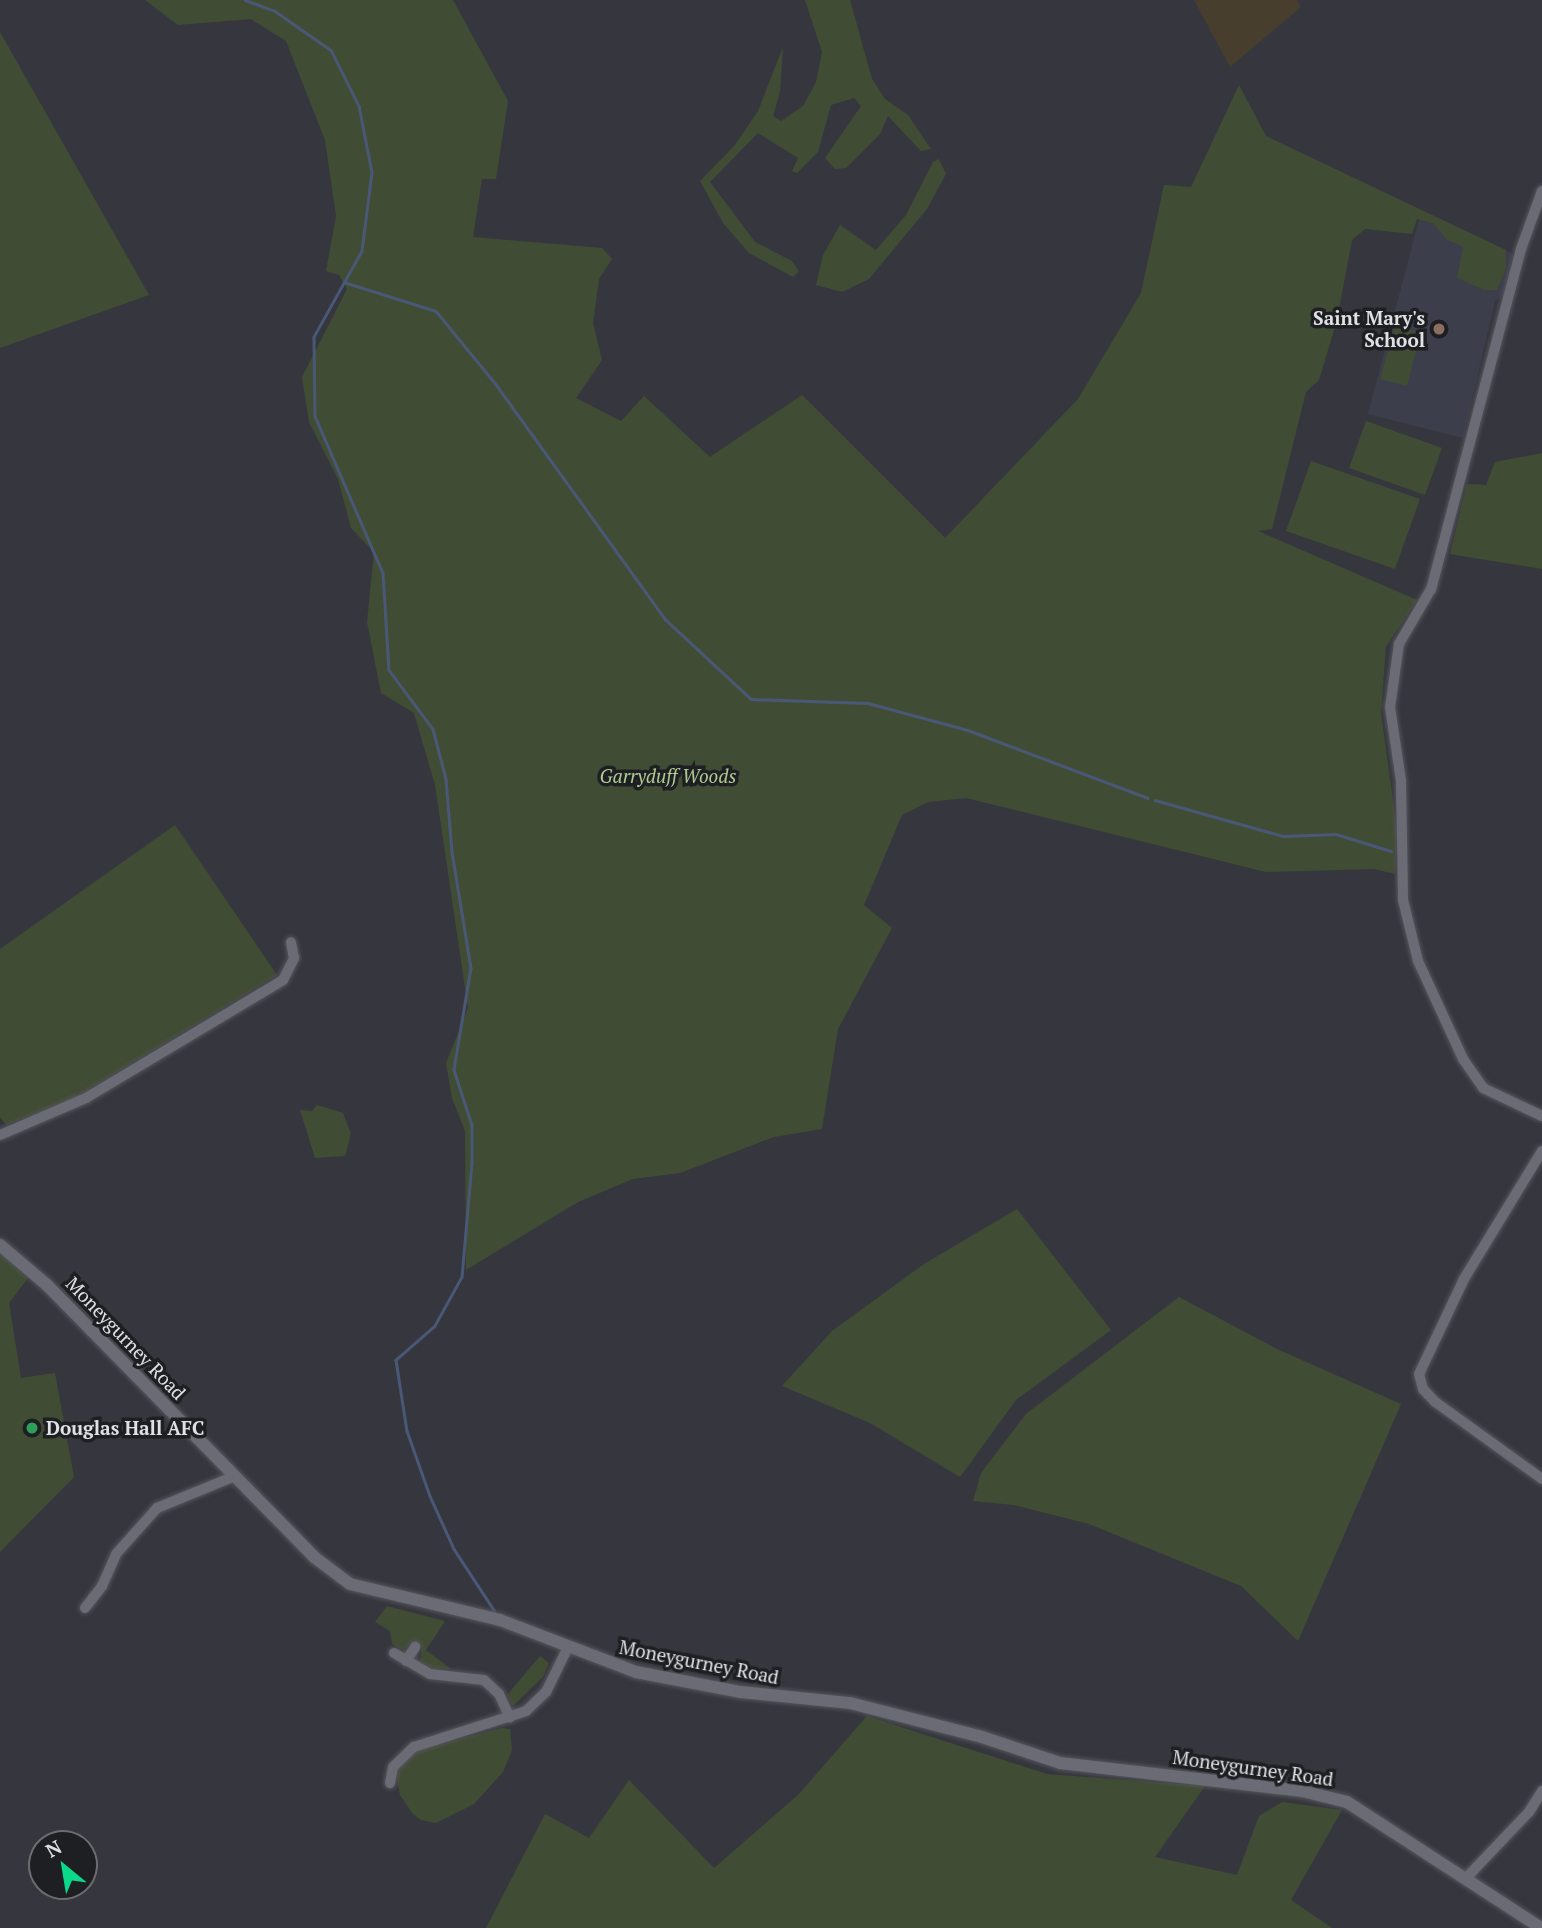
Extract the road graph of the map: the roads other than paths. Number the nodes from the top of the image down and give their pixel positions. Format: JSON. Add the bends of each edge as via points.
{"nodes":[{"id":1,"x":1542,"y":191,"type":"edge"},
{"id":2,"x":291,"y":942,"type":"dead end"},
{"id":3,"x":1542,"y":1115,"type":"edge"},
{"id":4,"x":0,"y":1135,"type":"edge"},
{"id":5,"x":1542,"y":1151,"type":"edge"},
{"id":6,"x":0,"y":1245,"type":"edge"},
{"id":7,"x":235,"y":1476,"type":"junction"},
{"id":8,"x":1542,"y":1479,"type":"edge"},
{"id":9,"x":85,"y":1608,"type":"dead end"},
{"id":10,"x":415,"y":1647,"type":"dead end"},
{"id":11,"x":568,"y":1647,"type":"junction"},
{"id":12,"x":394,"y":1653,"type":"dead end"},
{"id":13,"x":406,"y":1661,"type":"junction"},
{"id":14,"x":510,"y":1718,"type":"junction"},
{"id":15,"x":390,"y":1783,"type":"dead end"},
{"id":16,"x":1542,"y":1791,"type":"edge"},
{"id":17,"x":1467,"y":1877,"type":"junction"},
{"id":18,"x":1541,"y":1928,"type":"edge"}],
"edges":[{"from":1,"to":3,"type":"street","via":[[1521,249],[1431,589],[1396,654],[1390,707],[1401,781],[1403,900],[1418,961],[1463,1059],[1483,1088]]},
{"from":2,"to":4,"type":"street","via":[[294,958],[283,980],[86,1098]]},
{"from":5,"to":8,"type":"street","via":[[1464,1279],[1419,1374],[1423,1389],[1434,1401]]},
{"from":6,"to":7,"type":"street","name":"Moneygurney Road","via":[[47,1285]]},
{"from":7,"to":9,"type":"street","via":[[157,1508],[116,1554],[103,1586]]},
{"from":7,"to":11,"type":"street","name":"Moneygurney Road","via":[[314,1557],[350,1584],[500,1620]]},
{"from":10,"to":13,"type":"street"},
{"from":11,"to":14,"type":"street","via":[[546,1692]]},
{"from":11,"to":17,"type":"street","name":"Moneygurney Road","via":[[636,1672],[741,1692],[876,1709],[1060,1763],[1288,1790],[1347,1802]]},
{"from":12,"to":13,"type":"street"},
{"from":13,"to":14,"type":"street","via":[[430,1674],[484,1681],[499,1694]]},
{"from":14,"to":15,"type":"street","via":[[451,1732],[414,1747],[393,1767]]},
{"from":16,"to":17,"type":"street","via":[[1529,1812]]},
{"from":17,"to":18,"type":"street","name":"Moneygurney Road"}]}
